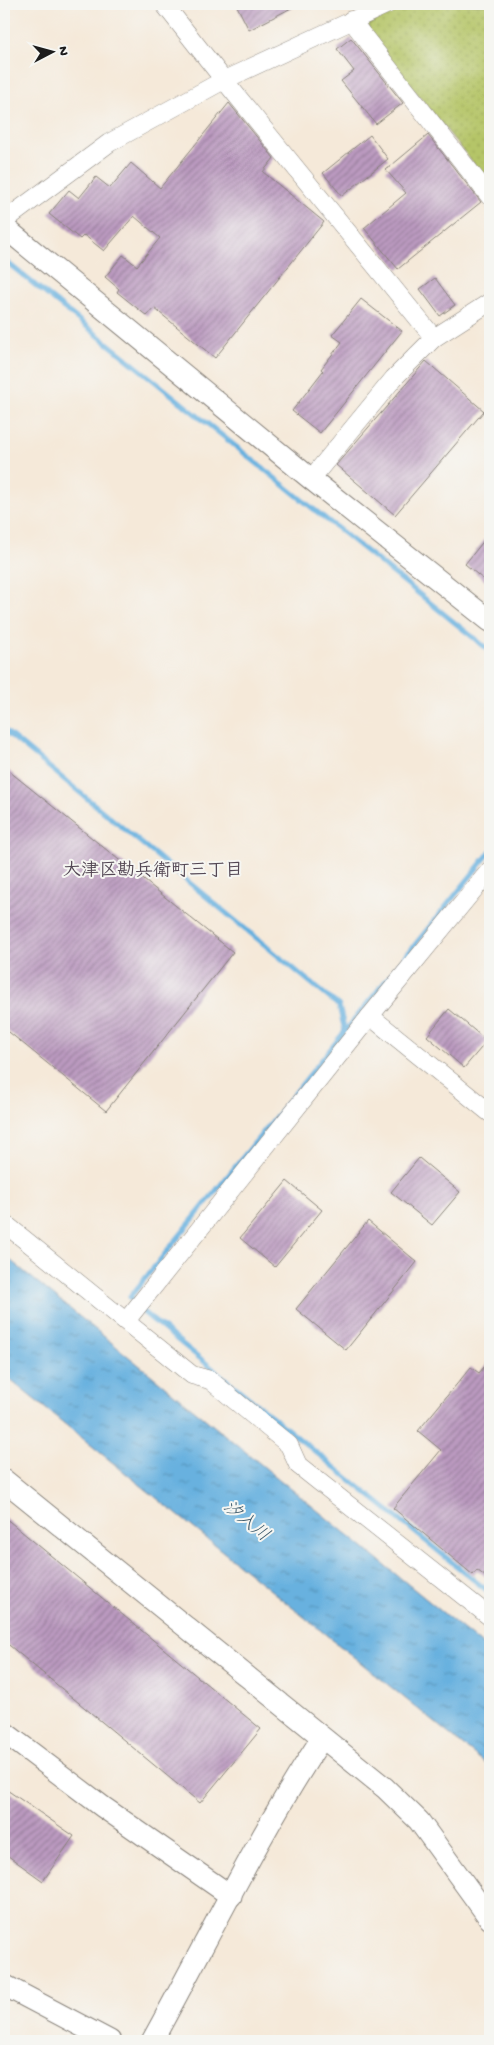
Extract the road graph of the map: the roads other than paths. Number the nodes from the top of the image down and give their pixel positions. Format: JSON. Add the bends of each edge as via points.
{"nodes":[{"id":1,"x":164,"y":4,"type":"edge"},
{"id":2,"x":388,"y":4,"type":"edge"},
{"id":3,"x":351,"y":20,"type":"junction"},
{"id":4,"x":224,"y":80,"type":"junction"},
{"id":5,"x":490,"y":197,"type":"edge"},
{"id":6,"x":4,"y":221,"type":"edge"},
{"id":7,"x":4,"y":227,"type":"edge"},
{"id":8,"x":490,"y":302,"type":"edge"},
{"id":9,"x":434,"y":338,"type":"junction"},
{"id":10,"x":311,"y":479,"type":"junction"},
{"id":11,"x":490,"y":622,"type":"edge"},
{"id":12,"x":490,"y":870,"type":"edge"},
{"id":13,"x":370,"y":1016,"type":"junction"},
{"id":14,"x":490,"y":1113,"type":"edge"},
{"id":15,"x":4,"y":1223,"type":"edge"},
{"id":16,"x":126,"y":1321,"type":"junction"},
{"id":17,"x":4,"y":1480,"type":"edge"},
{"id":18,"x":490,"y":1617,"type":"edge"},
{"id":19,"x":4,"y":1732,"type":"edge"},
{"id":20,"x":322,"y":1738,"type":"junction"},
{"id":21,"x":230,"y":1896,"type":"junction"},
{"id":22,"x":490,"y":1919,"type":"edge"},
{"id":23,"x":4,"y":1985,"type":"edge"},
{"id":24,"x":110,"y":2041,"type":"edge"},
{"id":25,"x":152,"y":2041,"type":"edge"}],
"edges":[{"from":1,"to":4,"type":"street"},
{"from":2,"to":3,"type":"street"},
{"from":3,"to":4,"type":"street"},
{"from":3,"to":5,"type":"street"},
{"from":4,"to":6,"type":"street","via":[[109,143]]},
{"from":4,"to":9,"type":"street"},
{"from":7,"to":10,"type":"street"},
{"from":8,"to":9,"type":"street"},
{"from":9,"to":10,"type":"street","via":[[394,378]]},
{"from":10,"to":11,"type":"street"},
{"from":12,"to":13,"type":"street"},
{"from":13,"to":14,"type":"street"},
{"from":13,"to":16,"type":"street"},
{"from":15,"to":16,"type":"street"},
{"from":16,"to":18,"type":"street","via":[[192,1375],[210,1380],[289,1445],[298,1464]]},
{"from":17,"to":20,"type":"street"},
{"from":19,"to":21,"type":"street","via":[[103,1807]]},
{"from":20,"to":21,"type":"street"},
{"from":20,"to":22,"type":"street","via":[[385,1788],[420,1821]]},
{"from":21,"to":25,"type":"street"},
{"from":23,"to":24,"type":"street"}]}
